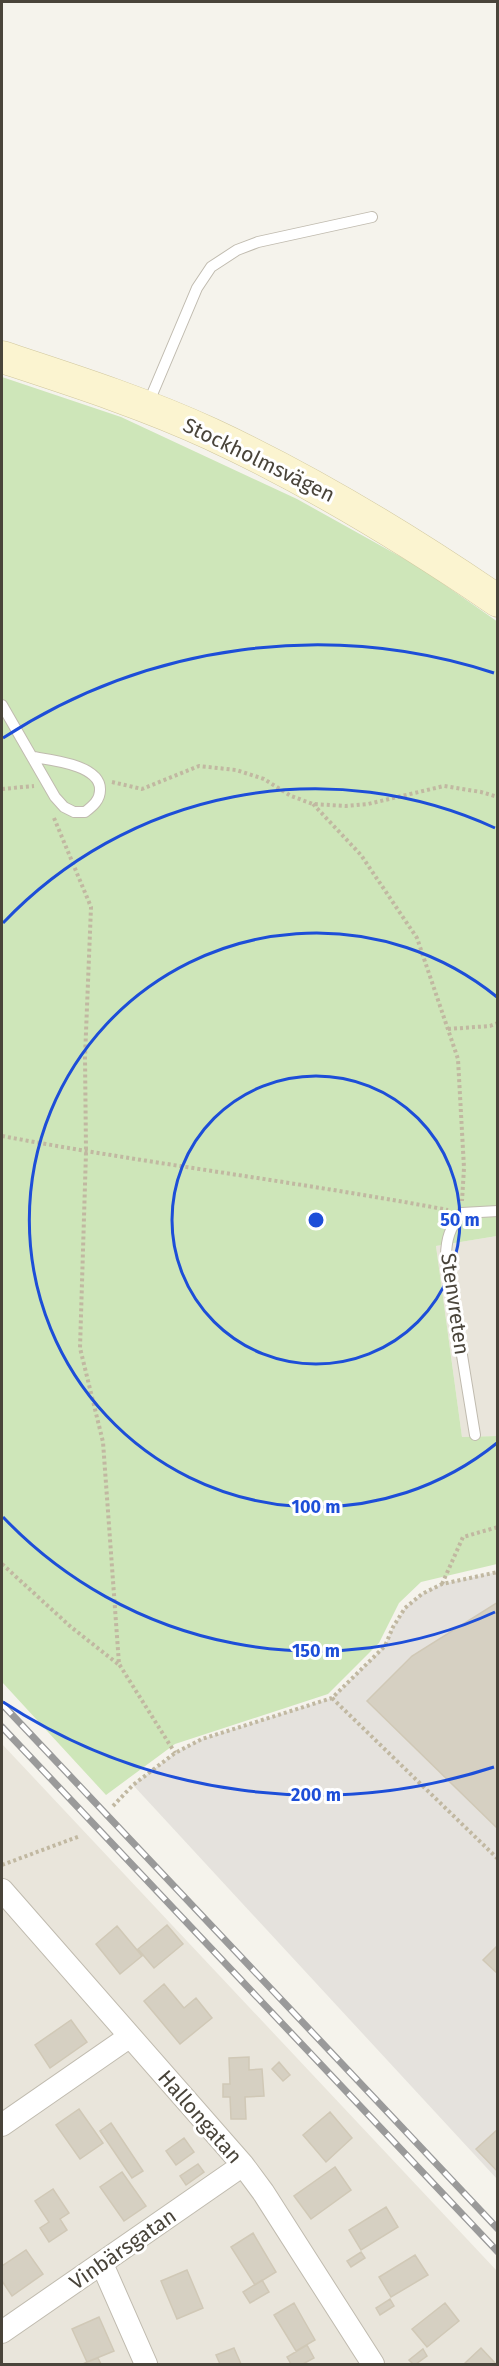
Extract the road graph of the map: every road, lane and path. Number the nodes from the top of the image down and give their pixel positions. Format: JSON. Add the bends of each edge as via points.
{"nodes":[{"id":1,"x":372,"y":217,"type":"dead end"},
{"id":2,"x":2,"y":357,"type":"edge"},
{"id":3,"x":146,"y":407,"type":"junction"},
{"id":4,"x":498,"y":601,"type":"edge"},
{"id":5,"x":2,"y":705,"type":"edge"},
{"id":6,"x":33,"y":757,"type":"junction"},
{"id":7,"x":97,"y":778,"type":"junction"},
{"id":8,"x":46,"y":784,"type":"junction"},
{"id":9,"x":2,"y":789,"type":"edge"},
{"id":10,"x":498,"y":797,"type":"edge"},
{"id":11,"x":313,"y":804,"type":"junction"},
{"id":12,"x":498,"y":1023,"type":"edge"},
{"id":13,"x":448,"y":1029,"type":"junction"},
{"id":14,"x":2,"y":1136,"type":"edge"},
{"id":15,"x":86,"y":1152,"type":"junction"},
{"id":16,"x":498,"y":1211,"type":"edge"},
{"id":17,"x":462,"y":1213,"type":"junction"},
{"id":18,"x":475,"y":1435,"type":"dead end"},
{"id":19,"x":498,"y":1527,"type":"edge"},
{"id":20,"x":2,"y":1564,"type":"edge"},
{"id":21,"x":498,"y":1572,"type":"edge"},
{"id":22,"x":442,"y":1584,"type":"junction"},
{"id":23,"x":119,"y":1664,"type":"junction"},
{"id":24,"x":332,"y":1698,"type":"junction"},
{"id":25,"x":175,"y":1753,"type":"junction"},
{"id":26,"x":113,"y":1806,"type":"dead end"},
{"id":27,"x":80,"y":1836,"type":"dead end"},
{"id":28,"x":498,"y":1859,"type":"edge"},
{"id":29,"x":2,"y":1865,"type":"edge"},
{"id":30,"x":2,"y":1890,"type":"edge"},
{"id":31,"x":129,"y":2037,"type":"junction"},
{"id":32,"x":2,"y":2126,"type":"edge"},
{"id":33,"x":243,"y":2165,"type":"junction"},
{"id":34,"x":102,"y":2264,"type":"junction"},
{"id":35,"x":2,"y":2332,"type":"edge"},
{"id":36,"x":146,"y":2364,"type":"edge"},
{"id":37,"x":373,"y":2364,"type":"edge"}],
"edges":[{"from":1,"to":3,"type":"lane","via":[[258,242],[211,267],[197,288]]},
{"from":2,"to":3,"type":"main road","name":"Stockholmsvägen"},
{"from":3,"to":4,"type":"main road","name":"Stockholmsvägen","via":[[209,433],[330,494]]},
{"from":5,"to":6,"type":"lane"},
{"from":6,"to":7,"type":"lane","via":[[85,769]]},
{"from":6,"to":8,"type":"lane"},
{"from":7,"to":8,"type":"lane","via":[[101,787],[99,798],[85,812],[64,807]]},
{"from":7,"to":11,"type":"path","via":[[141,789],[199,766],[236,770],[264,778],[291,796]]},
{"from":8,"to":9,"type":"path"},
{"from":8,"to":15,"type":"path","via":[[56,825],[91,908]]},
{"from":10,"to":11,"type":"path","via":[[444,786],[368,804]]},
{"from":11,"to":13,"type":"path","via":[[361,855],[417,938]]},
{"from":12,"to":13,"type":"path"},
{"from":13,"to":17,"type":"path","via":[[458,1059],[464,1168]]},
{"from":14,"to":15,"type":"path"},
{"from":15,"to":17,"type":"path","via":[[343,1190]]},
{"from":15,"to":23,"type":"path","via":[[80,1348],[103,1442]]},
{"from":16,"to":17,"type":"lane"},
{"from":17,"to":18,"type":"lane","name":"Stenvreten","via":[[446,1240],[446,1257]]},
{"from":19,"to":22,"type":"path","via":[[463,1537]]},
{"from":20,"to":23,"type":"path","via":[[71,1627]]},
{"from":21,"to":22,"type":"path"},
{"from":22,"to":24,"type":"path","via":[[405,1608],[385,1646]]},
{"from":23,"to":25,"type":"path"},
{"from":24,"to":25,"type":"path","via":[[202,1739]]},
{"from":24,"to":28,"type":"path"},
{"from":25,"to":26,"type":"path"},
{"from":27,"to":29,"type":"path"},
{"from":30,"to":31,"type":"street","name":"Hallongatan"},
{"from":31,"to":32,"type":"street"},
{"from":31,"to":33,"type":"street","name":"Hallongatan"},
{"from":33,"to":34,"type":"street","name":"Vinbärsgatan"},
{"from":33,"to":37,"type":"street","name":"Hallongatan"},
{"from":34,"to":35,"type":"street","name":"Vinbärsgatan"},
{"from":34,"to":36,"type":"street"}]}
